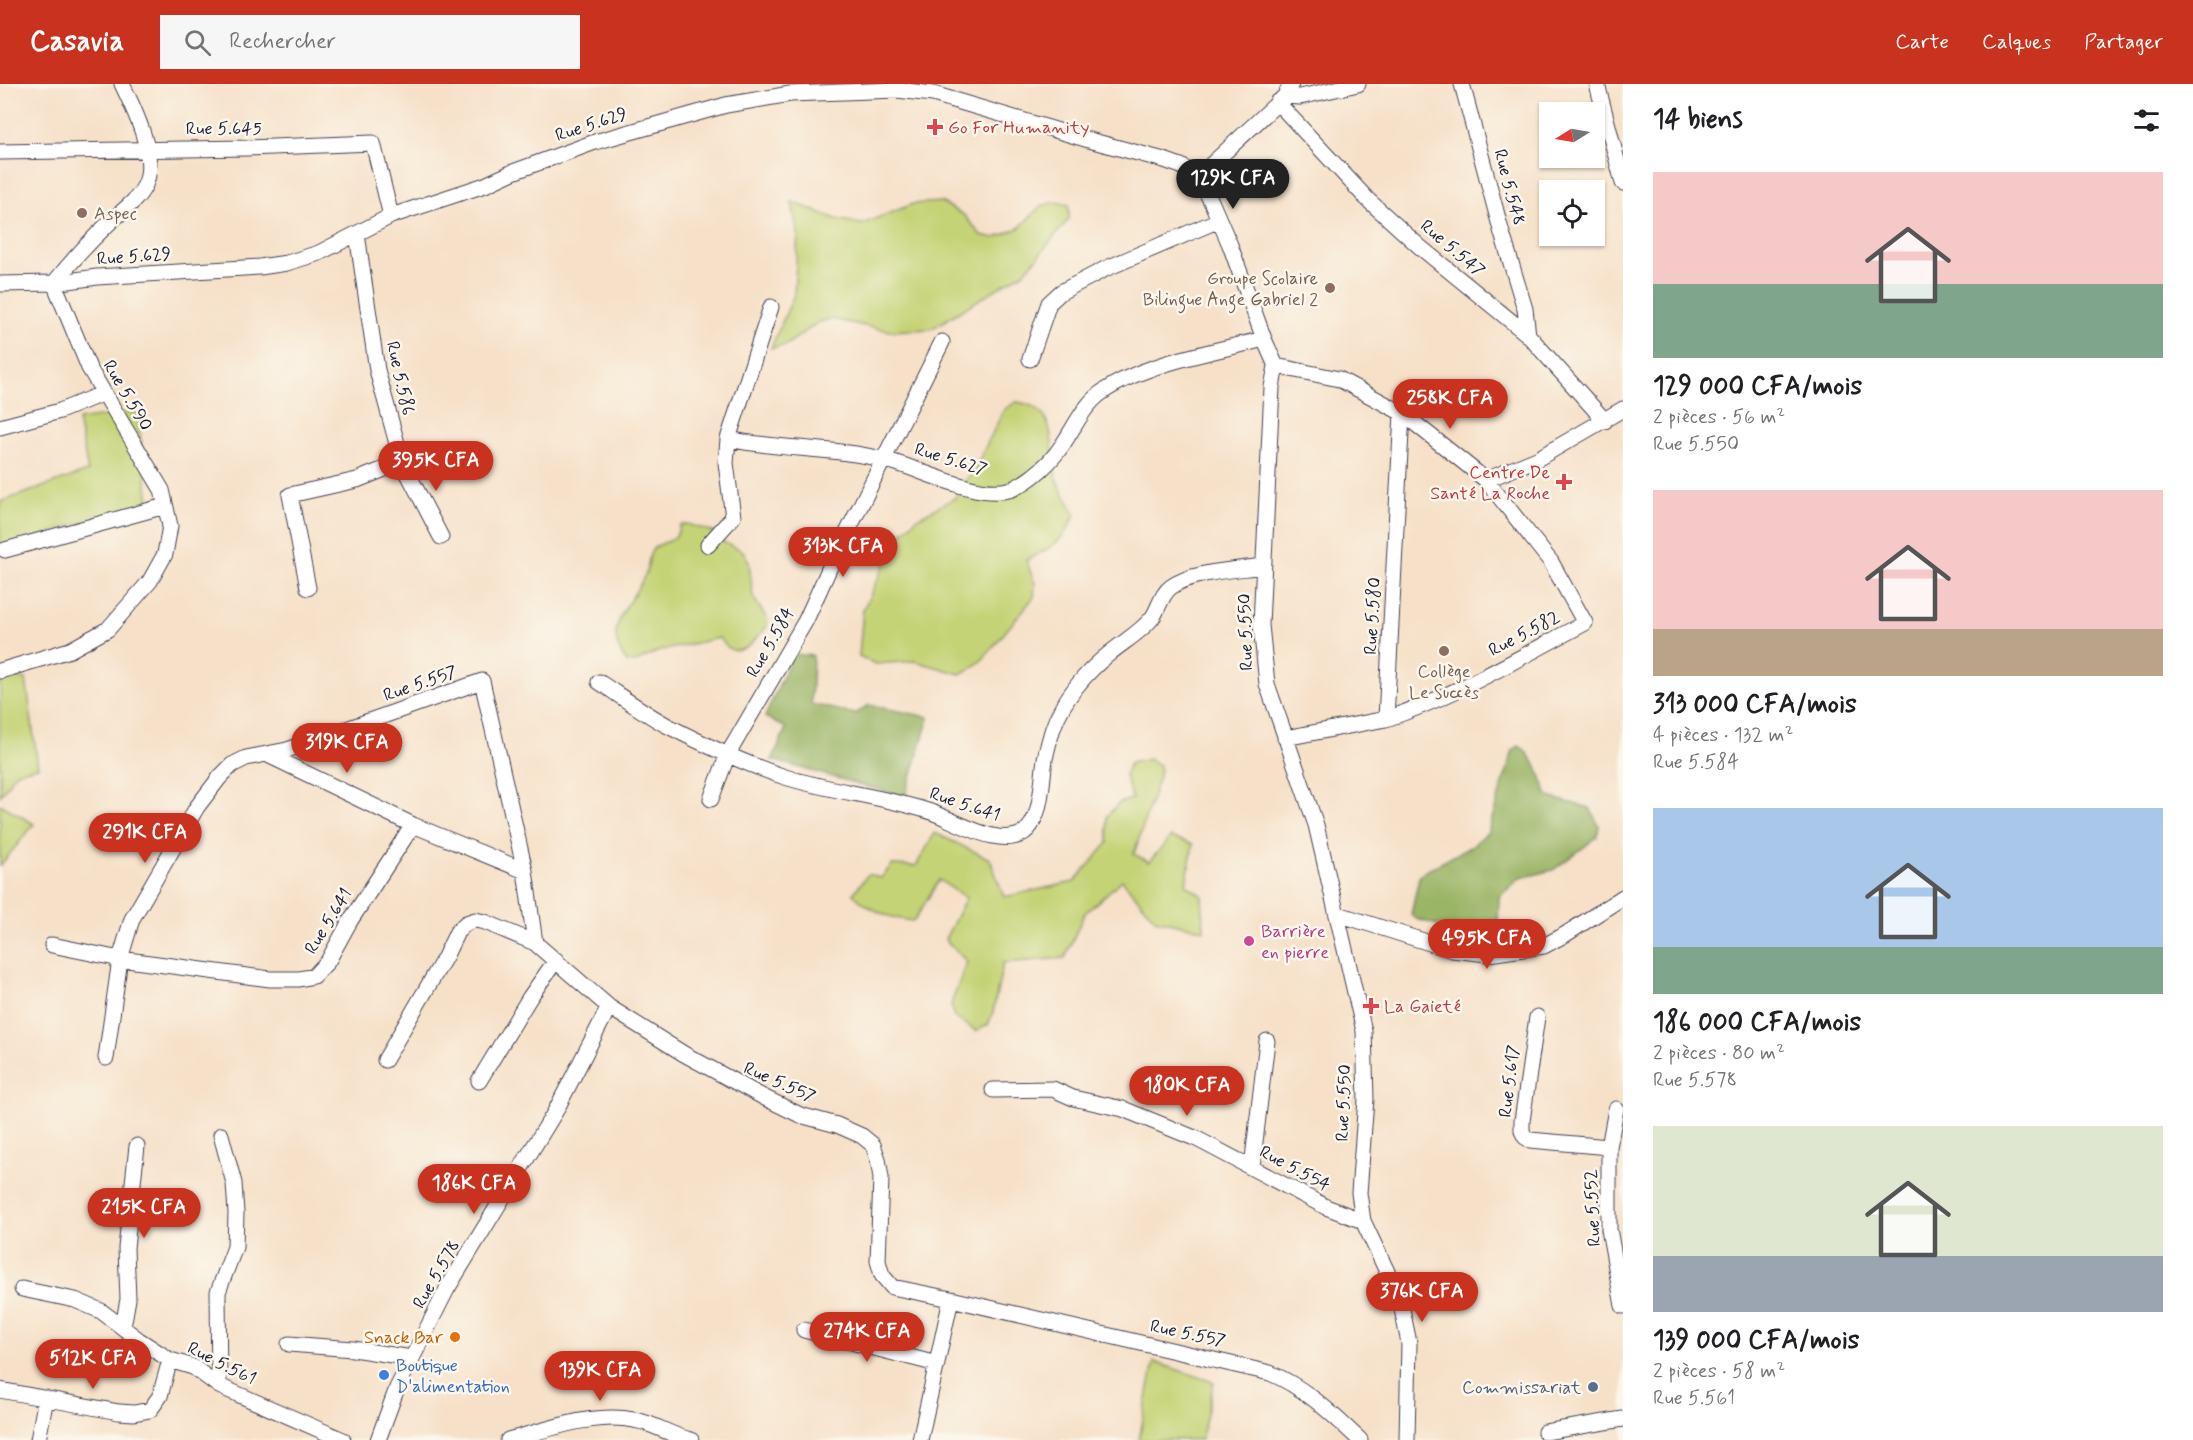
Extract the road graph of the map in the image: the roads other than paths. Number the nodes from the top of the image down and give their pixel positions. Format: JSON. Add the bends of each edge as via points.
{"nodes":[{"id":1,"x":122,"y":84,"type":"edge"},
{"id":2,"x":1358,"y":84,"type":"edge"},
{"id":3,"x":1462,"y":84,"type":"edge"},
{"id":4,"x":1597,"y":84,"type":"edge"},
{"id":5,"x":1285,"y":94,"type":"edge"},
{"id":6,"x":147,"y":148,"type":"junction"},
{"id":7,"x":0,"y":152,"type":"edge"},
{"id":8,"x":1198,"y":177,"type":"junction"},
{"id":9,"x":1623,"y":183,"type":"edge"},
{"id":10,"x":391,"y":216,"type":"junction"},
{"id":11,"x":1220,"y":220,"type":"junction"},
{"id":12,"x":357,"y":234,"type":"junction"},
{"id":13,"x":54,"y":283,"type":"junction"},
{"id":14,"x":0,"y":284,"type":"edge"},
{"id":15,"x":771,"y":307,"type":"dead end"},
{"id":16,"x":1528,"y":335,"type":"junction"},
{"id":17,"x":1264,"y":339,"type":"junction"},
{"id":18,"x":942,"y":342,"type":"dead end"},
{"id":19,"x":1030,"y":358,"type":"dead end"},
{"id":20,"x":1276,"y":366,"type":"junction"},
{"id":21,"x":104,"y":393,"type":"junction"},
{"id":22,"x":1623,"y":409,"type":"edge"},
{"id":23,"x":1402,"y":413,"type":"junction"},
{"id":24,"x":1605,"y":421,"type":"junction"},
{"id":25,"x":0,"y":427,"type":"edge"},
{"id":26,"x":728,"y":439,"type":"junction"},
{"id":27,"x":885,"y":460,"type":"junction"},
{"id":28,"x":402,"y":462,"type":"junction"},
{"id":29,"x":1486,"y":480,"type":"junction"},
{"id":30,"x":165,"y":506,"type":"junction"},
{"id":31,"x":441,"y":537,"type":"dead end"},
{"id":32,"x":708,"y":545,"type":"dead end"},
{"id":33,"x":5,"y":550,"type":"dead end"},
{"id":34,"x":1263,"y":566,"type":"junction"},
{"id":35,"x":308,"y":588,"type":"dead end"},
{"id":36,"x":0,"y":671,"type":"edge"},
{"id":37,"x":599,"y":682,"type":"dead end"},
{"id":38,"x":1386,"y":719,"type":"junction"},
{"id":39,"x":1285,"y":738,"type":"junction"},
{"id":40,"x":266,"y":754,"type":"junction"},
{"id":41,"x":728,"y":754,"type":"junction"},
{"id":42,"x":711,"y":799,"type":"dead end"},
{"id":43,"x":413,"y":825,"type":"junction"},
{"id":44,"x":525,"y":871,"type":"junction"},
{"id":45,"x":1623,"y":897,"type":"edge"},
{"id":46,"x":1338,"y":914,"type":"junction"},
{"id":47,"x":535,"y":943,"type":"junction"},
{"id":48,"x":52,"y":945,"type":"dead end"},
{"id":49,"x":120,"y":959,"type":"junction"},
{"id":50,"x":556,"y":960,"type":"junction"},
{"id":51,"x":609,"y":1007,"type":"junction"},
{"id":52,"x":1537,"y":1017,"type":"dead end"},
{"id":53,"x":1267,"y":1041,"type":"dead end"},
{"id":54,"x":106,"y":1058,"type":"dead end"},
{"id":55,"x":385,"y":1060,"type":"dead end"},
{"id":56,"x":479,"y":1081,"type":"dead end"},
{"id":57,"x":993,"y":1090,"type":"dead end"},
{"id":58,"x":1616,"y":1108,"type":"dead end"},
{"id":59,"x":221,"y":1136,"type":"dead end"},
{"id":60,"x":137,"y":1146,"type":"dead end"},
{"id":61,"x":1609,"y":1147,"type":"junction"},
{"id":62,"x":1252,"y":1167,"type":"junction"},
{"id":63,"x":1363,"y":1221,"type":"junction"},
{"id":64,"x":22,"y":1289,"type":"dead end"},
{"id":65,"x":951,"y":1299,"type":"junction"},
{"id":66,"x":1623,"y":1306,"type":"edge"},
{"id":67,"x":123,"y":1327,"type":"junction"},
{"id":68,"x":804,"y":1330,"type":"dead end"},
{"id":69,"x":289,"y":1344,"type":"dead end"},
{"id":70,"x":411,"y":1358,"type":"junction"},
{"id":71,"x":170,"y":1360,"type":"junction"},
{"id":72,"x":938,"y":1364,"type":"junction"},
{"id":73,"x":219,"y":1386,"type":"junction"},
{"id":74,"x":0,"y":1390,"type":"edge"},
{"id":75,"x":46,"y":1398,"type":"junction"},
{"id":76,"x":1623,"y":1419,"type":"edge"},
{"id":77,"x":1545,"y":1432,"type":"dead end"},
{"id":78,"x":38,"y":1440,"type":"edge"},
{"id":79,"x":343,"y":1440,"type":"edge"},
{"id":80,"x":378,"y":1440,"type":"edge"},
{"id":81,"x":508,"y":1440,"type":"edge"},
{"id":82,"x":691,"y":1440,"type":"edge"},
{"id":83,"x":920,"y":1440,"type":"edge"},
{"id":84,"x":1360,"y":1440,"type":"edge"},
{"id":85,"x":1407,"y":1440,"type":"edge"}],
"edges":[{"from":1,"to":6,"type":"street"},
{"from":2,"to":5,"type":"street","via":[[1300,97]]},
{"from":3,"to":16,"type":"street","name":"Rue 5.548","via":[[1525,309]]},
{"from":4,"to":9,"type":"street"},
{"from":5,"to":8,"type":"street"},
{"from":5,"to":16,"type":"street","name":"Rue 5.547","via":[[1368,200]]},
{"from":6,"to":7,"type":"street","name":"Rue 5.645"},
{"from":6,"to":10,"type":"street","name":"Rue 5.645","via":[[373,143]]},
{"from":6,"to":13,"type":"street","via":[[146,184],[136,199],[72,260]]},
{"from":8,"to":10,"type":"street","name":"Rue 5.629","via":[[1164,160],[933,94],[840,91],[790,94],[726,105],[657,123]]},
{"from":8,"to":11,"type":"street"},
{"from":10,"to":12,"type":"street","name":"Rue 5.629"},
{"from":11,"to":17,"type":"street"},
{"from":11,"to":19,"type":"street","via":[[1061,292],[1049,303]]},
{"from":12,"to":13,"type":"street","name":"Rue 5.629","via":[[319,253],[287,263]]},
{"from":12,"to":28,"type":"street","name":"Rue 5.586","via":[[377,370]]},
{"from":13,"to":14,"type":"street","name":"Rue 5.629"},
{"from":13,"to":21,"type":"street","name":"Rue 5.590","via":[[89,368]]},
{"from":15,"to":26,"type":"street"},
{"from":16,"to":24,"type":"street","name":"Rue 5.547"},
{"from":17,"to":20,"type":"street"},
{"from":17,"to":27,"type":"street","name":"Rue 5.627","via":[[1153,369],[1099,394],[1047,466],[1010,490],[994,493]]},
{"from":18,"to":27,"type":"street","name":"Rue 5.584"},
{"from":20,"to":23,"type":"street","via":[[1339,379]]},
{"from":20,"to":34,"type":"street","name":"Rue 5.550"},
{"from":21,"to":25,"type":"street","via":[[60,411]]},
{"from":21,"to":30,"type":"street","name":"Rue 5.590","via":[[162,490]]},
{"from":22,"to":24,"type":"street"},
{"from":23,"to":29,"type":"street"},
{"from":23,"to":38,"type":"street","name":"Rue 5.580"},
{"from":24,"to":29,"type":"street","via":[[1538,459]]},
{"from":26,"to":27,"type":"street","name":"Rue 5.627"},
{"from":26,"to":32,"type":"street","via":[[726,463],[733,517]]},
{"from":27,"to":41,"type":"street","name":"Rue 5.584","via":[[806,620]]},
{"from":28,"to":31,"type":"street","name":"Rue 5.586"},
{"from":28,"to":35,"type":"street","via":[[357,480],[290,495]]},
{"from":29,"to":38,"type":"street","name":"Rue 5.582","via":[[1551,562],[1585,623],[1448,695]]},
{"from":30,"to":33,"type":"street"},
{"from":30,"to":36,"type":"street","name":"Rue 5.590","via":[[171,526],[165,554],[150,581],[108,629],[70,650]]},
{"from":34,"to":39,"type":"street","name":"Rue 5.550","via":[[1261,625],[1267,684]]},
{"from":34,"to":41,"type":"street","name":"Rue 5.641","via":[[1195,577],[1170,587],[1151,619],[1075,688],[1054,726],[1034,819],[1028,830],[1017,836],[985,834],[932,813],[784,776]]},
{"from":37,"to":41,"type":"street","name":"Rue 5.641","via":[[667,725]]},
{"from":38,"to":39,"type":"street"},
{"from":39,"to":46,"type":"street","name":"Rue 5.550","via":[[1316,825]]},
{"from":40,"to":43,"type":"street"},
{"from":40,"to":44,"type":"street","name":"Rue 5.557","via":[[482,681]]},
{"from":40,"to":49,"type":"street","via":[[232,765],[197,807],[132,919]]},
{"from":41,"to":42,"type":"street","name":"Rue 5.584"},
{"from":43,"to":44,"type":"street"},
{"from":43,"to":49,"type":"street","name":"Rue 5.641","via":[[328,962],[314,976],[270,979]]},
{"from":44,"to":47,"type":"street","name":"Rue 5.557"},
{"from":45,"to":46,"type":"street","via":[[1544,946],[1488,954],[1452,950]]},
{"from":46,"to":63,"type":"street","name":"Rue 5.550","via":[[1364,1031],[1366,1099],[1359,1193]]},
{"from":47,"to":50,"type":"street","name":"Rue 5.557"},
{"from":47,"to":55,"type":"street","via":[[485,922],[466,923],[457,932]]},
{"from":48,"to":49,"type":"street","name":"Rue 5.641"},
{"from":49,"to":54,"type":"street"},
{"from":50,"to":51,"type":"street","name":"Rue 5.557"},
{"from":50,"to":56,"type":"street"},
{"from":51,"to":65,"type":"street","name":"Rue 5.557","via":[[733,1082],[800,1115],[862,1136],[873,1145],[881,1179],[878,1261],[882,1275],[896,1289]]},
{"from":51,"to":70,"type":"street","name":"Rue 5.578","via":[[555,1112],[447,1289]]},
{"from":52,"to":61,"type":"street","name":"Rue 5.617","via":[[1522,1121],[1525,1137]]},
{"from":53,"to":62,"type":"street"},
{"from":57,"to":62,"type":"street","name":"Rue 5.554","via":[[1053,1089],[1073,1098],[1123,1109]]},
{"from":58,"to":61,"type":"street","name":"Rue 5.552"},
{"from":59,"to":73,"type":"street","via":[[234,1183],[236,1213],[235,1247],[218,1292]]},
{"from":60,"to":67,"type":"street","via":[[126,1248],[128,1299]]},
{"from":61,"to":66,"type":"street","name":"Rue 5.552","via":[[1609,1229]]},
{"from":62,"to":63,"type":"street","name":"Rue 5.554","via":[[1326,1207]]},
{"from":63,"to":85,"type":"street","via":[[1398,1298],[1409,1344]]},
{"from":64,"to":67,"type":"street","name":"Rue 5.561","via":[[75,1300],[101,1311]]},
{"from":65,"to":72,"type":"street"},
{"from":65,"to":84,"type":"street","name":"Rue 5.557","via":[[1270,1373],[1314,1398]]},
{"from":67,"to":71,"type":"street","name":"Rue 5.561"},
{"from":68,"to":72,"type":"street"},
{"from":69,"to":70,"type":"street"},
{"from":70,"to":80,"type":"street","name":"Rue 5.578"},
{"from":71,"to":73,"type":"street","name":"Rue 5.561","via":[[194,1367]]},
{"from":71,"to":75,"type":"street","via":[[160,1396],[150,1410],[119,1412]]},
{"from":72,"to":83,"type":"street"},
{"from":73,"to":79,"type":"street","name":"Rue 5.561"},
{"from":74,"to":75,"type":"street"},
{"from":75,"to":78,"type":"street"},
{"from":76,"to":77,"type":"street"},
{"from":81,"to":82,"type":"street","via":[[616,1417],[647,1423]]}]}
